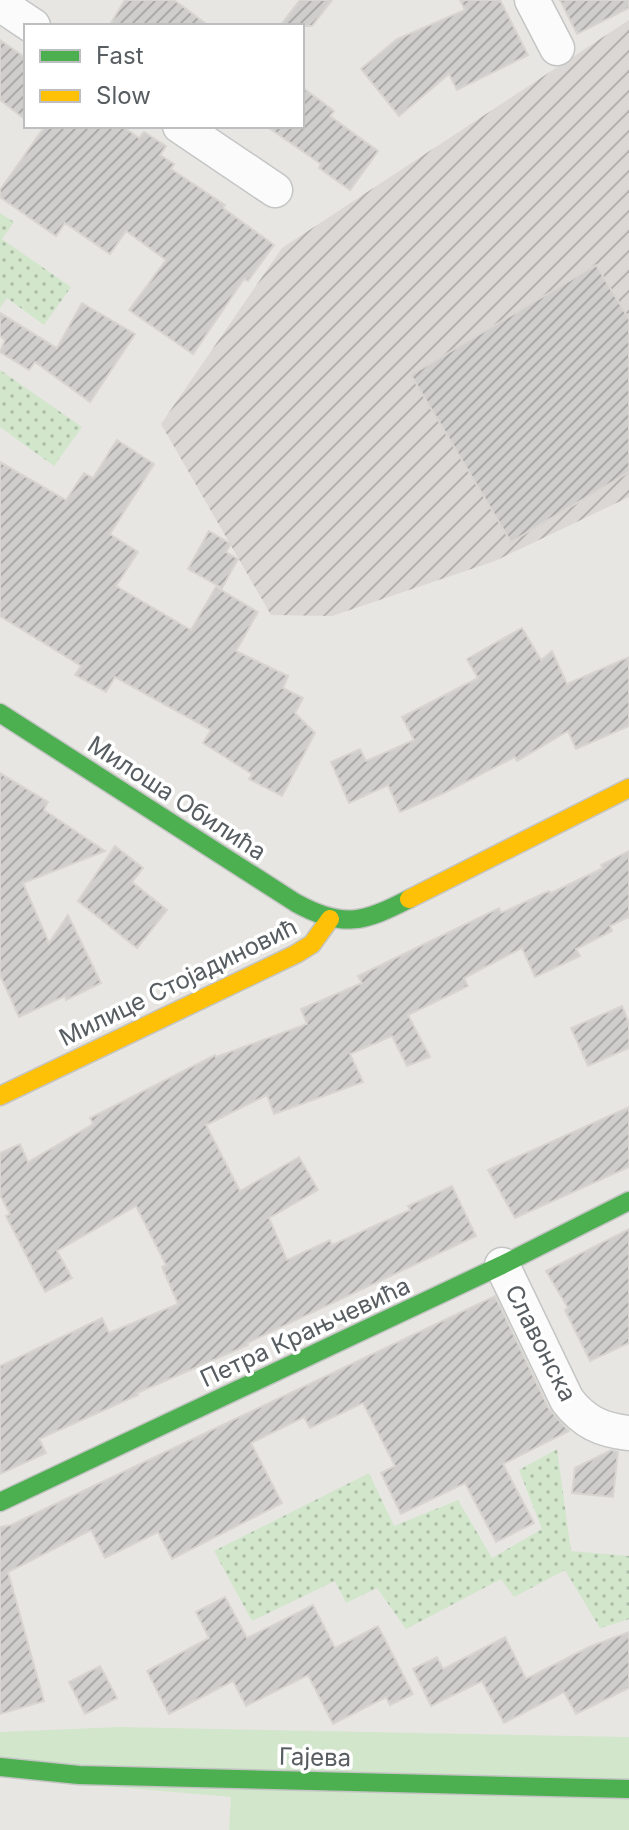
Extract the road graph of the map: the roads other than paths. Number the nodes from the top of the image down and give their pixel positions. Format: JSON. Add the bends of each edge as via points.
{"nodes":[{"id":1,"x":532,"y":0,"type":"edge"},
{"id":2,"x":0,"y":4,"type":"edge"},
{"id":3,"x":30,"y":24,"type":"edge"},
{"id":4,"x":557,"y":48,"type":"dead end"},
{"id":5,"x":183,"y":128,"type":"edge"},
{"id":6,"x":275,"y":190,"type":"dead end"},
{"id":7,"x":0,"y":713,"type":"edge"},
{"id":8,"x":629,"y":788,"type":"edge"},
{"id":9,"x":330,"y":919,"type":"junction"},
{"id":10,"x":0,"y":1096,"type":"edge"},
{"id":11,"x":629,"y":1201,"type":"edge"},
{"id":12,"x":502,"y":1265,"type":"junction"},
{"id":13,"x":629,"y":1433,"type":"edge"},
{"id":14,"x":0,"y":1502,"type":"edge"},
{"id":15,"x":0,"y":1767,"type":"edge"},
{"id":16,"x":629,"y":1789,"type":"edge"}],
"edges":[{"from":1,"to":4,"type":"street"},
{"from":2,"to":3,"type":"street"},
{"from":5,"to":6,"type":"street"},
{"from":7,"to":9,"type":"street","name":"Милоша Обилића","via":[[259,880]]},
{"from":8,"to":9,"type":"street","name":"Милице Стојадиновић","via":[[378,915],[346,923]]},
{"from":9,"to":10,"type":"street","name":"Милице Стојадиновић","via":[[312,944],[296,954]]},
{"from":11,"to":12,"type":"street","name":"Петра Крањчевића"},
{"from":12,"to":13,"type":"street","name":"Славонска","via":[[567,1400],[598,1428]]},
{"from":12,"to":14,"type":"street","name":"Петра Крањчевића"},
{"from":15,"to":16,"type":"street","name":"Гајева","via":[[79,1775]]}]}
